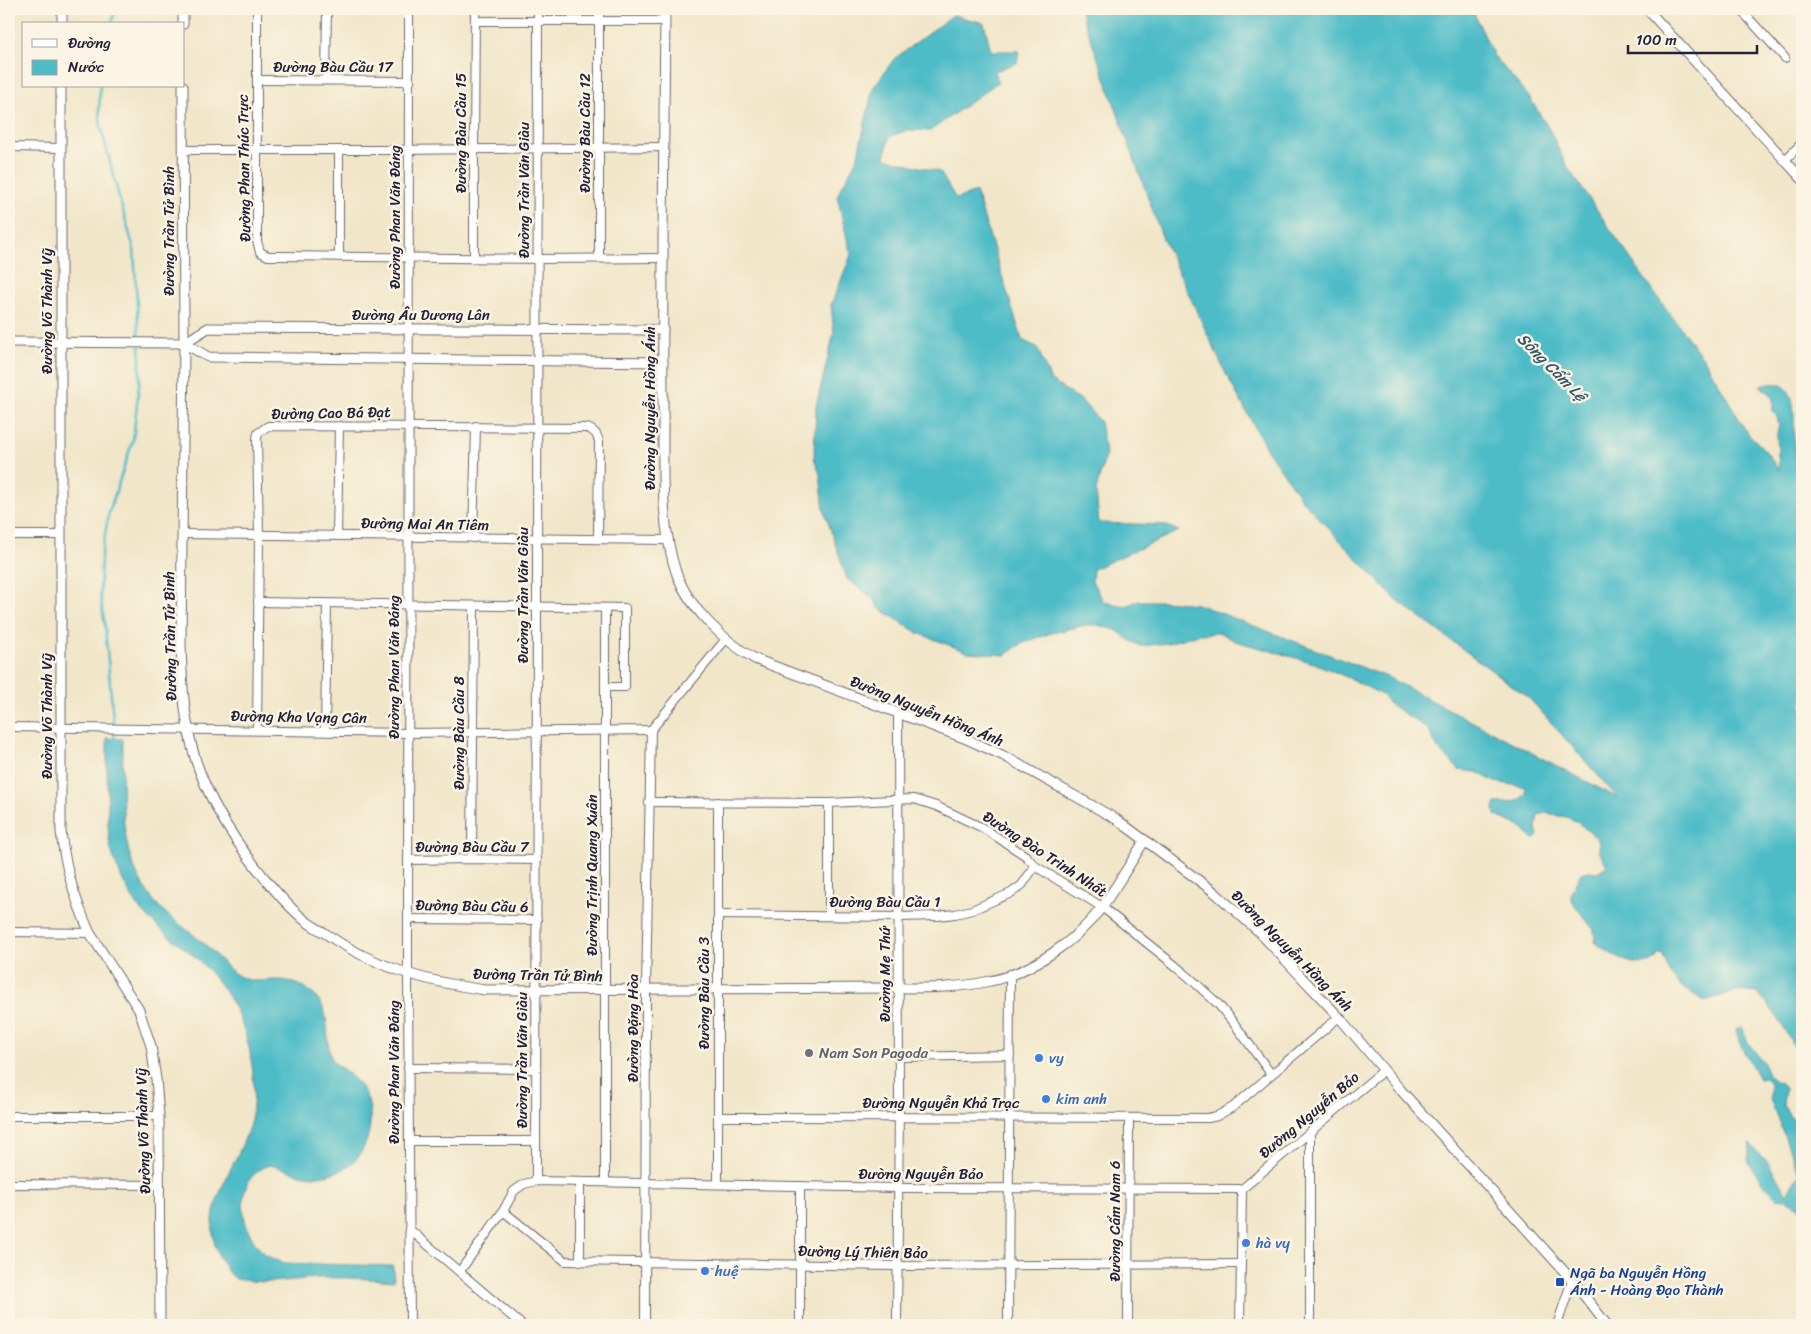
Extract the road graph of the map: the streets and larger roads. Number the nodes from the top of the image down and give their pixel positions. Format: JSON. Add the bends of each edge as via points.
{"nodes":[{"id":1,"x":62,"y":9,"type":"edge"},
{"id":2,"x":183,"y":9,"type":"edge"},
{"id":3,"x":257,"y":9,"type":"edge"},
{"id":4,"x":327,"y":9,"type":"edge"},
{"id":5,"x":409,"y":9,"type":"edge"},
{"id":6,"x":476,"y":9,"type":"edge"},
{"id":7,"x":538,"y":9,"type":"edge"},
{"id":8,"x":599,"y":9,"type":"edge"},
{"id":9,"x":665,"y":9,"type":"edge"},
{"id":10,"x":1647,"y":9,"type":"edge"},
{"id":11,"x":1740,"y":9,"type":"edge"},
{"id":12,"x":599,"y":20,"type":"junction"},
{"id":13,"x":476,"y":21,"type":"junction"},
{"id":14,"x":538,"y":21,"type":"junction"},
{"id":15,"x":665,"y":21,"type":"junction"},
{"id":16,"x":62,"y":22,"type":"edge"},
{"id":17,"x":183,"y":22,"type":"edge"},
{"id":18,"x":1785,"y":58,"type":"dead end"},
{"id":19,"x":257,"y":80,"type":"junction"},
{"id":20,"x":326,"y":80,"type":"junction"},
{"id":21,"x":410,"y":81,"type":"junction"},
{"id":22,"x":61,"y":88,"type":"edge"},
{"id":23,"x":183,"y":88,"type":"edge"},
{"id":24,"x":1802,"y":143,"type":"edge"},
{"id":25,"x":9,"y":147,"type":"edge"},
{"id":26,"x":599,"y":147,"type":"junction"},
{"id":27,"x":664,"y":147,"type":"junction"},
{"id":28,"x":61,"y":148,"type":"junction"},
{"id":29,"x":538,"y":148,"type":"junction"},
{"id":30,"x":474,"y":149,"type":"junction"},
{"id":31,"x":183,"y":150,"type":"junction"},
{"id":32,"x":257,"y":150,"type":"junction"},
{"id":33,"x":339,"y":150,"type":"junction"},
{"id":34,"x":409,"y":150,"type":"junction"},
{"id":35,"x":1785,"y":160,"type":"junction"},
{"id":36,"x":1802,"y":179,"type":"edge"},
{"id":37,"x":339,"y":257,"type":"junction"},
{"id":38,"x":599,"y":257,"type":"junction"},
{"id":39,"x":409,"y":258,"type":"junction"},
{"id":40,"x":474,"y":258,"type":"junction"},
{"id":41,"x":663,"y":258,"type":"junction"},
{"id":42,"x":538,"y":259,"type":"junction"},
{"id":43,"x":408,"y":329,"type":"junction"},
{"id":44,"x":538,"y":330,"type":"junction"},
{"id":45,"x":663,"y":330,"type":"junction"},
{"id":46,"x":9,"y":342,"type":"edge"},
{"id":47,"x":61,"y":342,"type":"junction"},
{"id":48,"x":184,"y":342,"type":"junction"},
{"id":49,"x":408,"y":360,"type":"junction"},
{"id":50,"x":537,"y":361,"type":"junction"},
{"id":51,"x":663,"y":362,"type":"junction"},
{"id":52,"x":339,"y":426,"type":"junction"},
{"id":53,"x":408,"y":426,"type":"junction"},
{"id":54,"x":476,"y":426,"type":"junction"},
{"id":55,"x":537,"y":427,"type":"junction"},
{"id":56,"x":182,"y":534,"type":"junction"},
{"id":57,"x":9,"y":535,"type":"edge"},
{"id":58,"x":61,"y":535,"type":"junction"},
{"id":59,"x":259,"y":535,"type":"junction"},
{"id":60,"x":337,"y":536,"type":"junction"},
{"id":61,"x":408,"y":537,"type":"junction"},
{"id":62,"x":473,"y":538,"type":"junction"},
{"id":63,"x":537,"y":539,"type":"junction"},
{"id":64,"x":598,"y":539,"type":"junction"},
{"id":65,"x":668,"y":540,"type":"junction"},
{"id":66,"x":258,"y":602,"type":"junction"},
{"id":67,"x":327,"y":604,"type":"junction"},
{"id":68,"x":408,"y":606,"type":"junction"},
{"id":69,"x":474,"y":607,"type":"junction"},
{"id":70,"x":537,"y":607,"type":"junction"},
{"id":71,"x":605,"y":608,"type":"junction"},
{"id":72,"x":726,"y":639,"type":"junction"},
{"id":73,"x":605,"y":687,"type":"junction"},
{"id":74,"x":898,"y":713,"type":"junction"},
{"id":75,"x":9,"y":727,"type":"edge"},
{"id":76,"x":61,"y":727,"type":"junction"},
{"id":77,"x":189,"y":729,"type":"junction"},
{"id":78,"x":257,"y":730,"type":"junction"},
{"id":79,"x":651,"y":730,"type":"junction"},
{"id":80,"x":325,"y":731,"type":"junction"},
{"id":81,"x":537,"y":731,"type":"junction"},
{"id":82,"x":605,"y":731,"type":"junction"},
{"id":83,"x":473,"y":732,"type":"junction"},
{"id":84,"x":408,"y":733,"type":"junction"},
{"id":85,"x":898,"y":799,"type":"junction"},
{"id":86,"x":649,"y":802,"type":"junction"},
{"id":87,"x":718,"y":802,"type":"junction"},
{"id":88,"x":829,"y":803,"type":"junction"},
{"id":89,"x":1145,"y":840,"type":"junction"},
{"id":90,"x":472,"y":859,"type":"junction"},
{"id":91,"x":408,"y":860,"type":"junction"},
{"id":92,"x":537,"y":860,"type":"junction"},
{"id":93,"x":1035,"y":866,"type":"junction"},
{"id":94,"x":1102,"y":907,"type":"junction"},
{"id":95,"x":718,"y":915,"type":"junction"},
{"id":96,"x":829,"y":916,"type":"junction"},
{"id":97,"x":899,"y":917,"type":"junction"},
{"id":98,"x":408,"y":919,"type":"junction"},
{"id":99,"x":537,"y":920,"type":"junction"},
{"id":100,"x":9,"y":932,"type":"edge"},
{"id":101,"x":90,"y":933,"type":"junction"},
{"id":102,"x":408,"y":974,"type":"junction"},
{"id":103,"x":1010,"y":974,"type":"junction"},
{"id":104,"x":899,"y":988,"type":"junction"},
{"id":105,"x":717,"y":989,"type":"junction"},
{"id":106,"x":605,"y":990,"type":"junction"},
{"id":107,"x":646,"y":990,"type":"junction"},
{"id":108,"x":536,"y":991,"type":"junction"},
{"id":109,"x":1340,"y":1016,"type":"junction"},
{"id":110,"x":1010,"y":1056,"type":"junction"},
{"id":111,"x":899,"y":1057,"type":"junction"},
{"id":112,"x":408,"y":1068,"type":"junction"},
{"id":113,"x":536,"y":1069,"type":"junction"},
{"id":114,"x":1384,"y":1070,"type":"junction"},
{"id":115,"x":1272,"y":1074,"type":"junction"},
{"id":116,"x":9,"y":1116,"type":"edge"},
{"id":117,"x":159,"y":1116,"type":"junction"},
{"id":118,"x":718,"y":1117,"type":"junction"},
{"id":119,"x":1010,"y":1117,"type":"junction"},
{"id":120,"x":898,"y":1118,"type":"junction"},
{"id":121,"x":1129,"y":1118,"type":"junction"},
{"id":122,"x":1310,"y":1132,"type":"junction"},
{"id":123,"x":408,"y":1141,"type":"junction"},
{"id":124,"x":536,"y":1142,"type":"junction"},
{"id":125,"x":536,"y":1181,"type":"junction"},
{"id":126,"x":580,"y":1182,"type":"junction"},
{"id":127,"x":606,"y":1182,"type":"junction"},
{"id":128,"x":646,"y":1183,"type":"junction"},
{"id":129,"x":9,"y":1184,"type":"edge"},
{"id":130,"x":718,"y":1184,"type":"junction"},
{"id":131,"x":159,"y":1185,"type":"junction"},
{"id":132,"x":800,"y":1186,"type":"junction"},
{"id":133,"x":898,"y":1188,"type":"junction"},
{"id":134,"x":1009,"y":1188,"type":"junction"},
{"id":135,"x":1128,"y":1188,"type":"junction"},
{"id":136,"x":1242,"y":1188,"type":"junction"},
{"id":137,"x":503,"y":1211,"type":"junction"},
{"id":138,"x":409,"y":1229,"type":"junction"},
{"id":139,"x":580,"y":1262,"type":"junction"},
{"id":140,"x":645,"y":1262,"type":"junction"},
{"id":141,"x":1128,"y":1264,"type":"junction"},
{"id":142,"x":1240,"y":1264,"type":"junction"},
{"id":143,"x":800,"y":1265,"type":"junction"},
{"id":144,"x":1009,"y":1265,"type":"junction"},
{"id":145,"x":897,"y":1266,"type":"junction"},
{"id":146,"x":460,"y":1271,"type":"junction"},
{"id":147,"x":1572,"y":1280,"type":"junction"},
{"id":148,"x":160,"y":1325,"type":"edge"},
{"id":149,"x":410,"y":1325,"type":"edge"},
{"id":150,"x":522,"y":1325,"type":"edge"},
{"id":151,"x":645,"y":1325,"type":"edge"},
{"id":152,"x":800,"y":1325,"type":"edge"},
{"id":153,"x":897,"y":1325,"type":"edge"},
{"id":154,"x":1008,"y":1325,"type":"edge"},
{"id":155,"x":1128,"y":1325,"type":"edge"},
{"id":156,"x":1240,"y":1325,"type":"edge"},
{"id":157,"x":1310,"y":1325,"type":"edge"},
{"id":158,"x":1557,"y":1325,"type":"edge"},
{"id":159,"x":1607,"y":1325,"type":"edge"}],
"edges":[{"from":1,"to":16,"type":"street"},
{"from":2,"to":17,"type":"street"},
{"from":3,"to":19,"type":"street","name":"Đường Phan Thúc Trực"},
{"from":4,"to":20,"type":"street"},
{"from":5,"to":21,"type":"street","name":"Đường Phan Văn Đáng"},
{"from":6,"to":13,"type":"street","name":"Đường Bàu Cầu 15"},
{"from":7,"to":14,"type":"street","name":"Đường Trần Văn Giàu"},
{"from":8,"to":12,"type":"street","name":"Đường Bàu Cầu 12"},
{"from":9,"to":15,"type":"street","name":"Đường Nguyễn Hồng Ánh"},
{"from":10,"to":35,"type":"street"},
{"from":11,"to":18,"type":"street"},
{"from":12,"to":14,"type":"street"},
{"from":12,"to":15,"type":"street"},
{"from":12,"to":26,"type":"street","name":"Đường Bàu Cầu 12"},
{"from":13,"to":14,"type":"street"},
{"from":13,"to":30,"type":"street","name":"Đường Bàu Cầu 15"},
{"from":14,"to":29,"type":"street","name":"Đường Trần Văn Giàu"},
{"from":15,"to":27,"type":"street","name":"Đường Nguyễn Hồng Ánh"},
{"from":19,"to":20,"type":"street","name":"Đường Bàu Cầu 17"},
{"from":19,"to":32,"type":"street","name":"Đường Phan Thúc Trực"},
{"from":20,"to":21,"type":"street","name":"Đường Bàu Cầu 17"},
{"from":21,"to":34,"type":"street","name":"Đường Phan Văn Đáng"},
{"from":22,"to":28,"type":"street","name":"Đường Võ Thành Vỹ"},
{"from":23,"to":31,"type":"street","name":"Đường Trần Tử Bình"},
{"from":24,"to":35,"type":"street"},
{"from":25,"to":28,"type":"street"},
{"from":26,"to":27,"type":"street"},
{"from":26,"to":29,"type":"street"},
{"from":26,"to":38,"type":"street","name":"Đường Bàu Cầu 12"},
{"from":27,"to":41,"type":"street","name":"Đường Nguyễn Hồng Ánh"},
{"from":28,"to":47,"type":"street","name":"Đường Võ Thành Vỹ"},
{"from":29,"to":30,"type":"street"},
{"from":29,"to":42,"type":"street","name":"Đường Trần Văn Giàu"},
{"from":30,"to":34,"type":"street"},
{"from":30,"to":40,"type":"street","name":"Đường Bàu Cầu 15"},
{"from":31,"to":32,"type":"street"},
{"from":31,"to":48,"type":"street","name":"Đường Trần Tử Bình"},
{"from":32,"to":33,"type":"street"},
{"from":32,"to":37,"type":"street","name":"Đường Phan Thúc Trực","via":[[257,241],[260,252],[268,256]]},
{"from":33,"to":34,"type":"street"},
{"from":33,"to":37,"type":"street"},
{"from":34,"to":39,"type":"street","name":"Đường Phan Văn Đáng"},
{"from":35,"to":36,"type":"street"},
{"from":37,"to":39,"type":"street","name":"Đường Phan Thúc Trực"},
{"from":38,"to":41,"type":"street","name":"Đường Phan Thúc Trực"},
{"from":38,"to":42,"type":"street","name":"Đường Phan Thúc Trực"},
{"from":39,"to":40,"type":"street","name":"Đường Phan Thúc Trực"},
{"from":39,"to":43,"type":"street","name":"Đường Phan Văn Đáng"},
{"from":40,"to":42,"type":"street","name":"Đường Phan Thúc Trực"},
{"from":41,"to":45,"type":"street","name":"Đường Nguyễn Hồng Ánh"},
{"from":42,"to":44,"type":"street","name":"Đường Trần Văn Giàu"},
{"from":43,"to":44,"type":"street","name":"Đường Âu Dương Lân"},
{"from":43,"to":48,"type":"street","name":"Đường Âu Dương Lân","via":[[208,328]]},
{"from":43,"to":49,"type":"street","name":"Đường Phan Văn Đáng"},
{"from":44,"to":45,"type":"street","name":"Đường Âu Dương Lân"},
{"from":44,"to":50,"type":"street","name":"Đường Trần Văn Giàu"},
{"from":45,"to":51,"type":"street","name":"Đường Nguyễn Hồng Ánh"},
{"from":46,"to":47,"type":"street"},
{"from":47,"to":48,"type":"street"},
{"from":47,"to":58,"type":"street","name":"Đường Võ Thành Vỹ"},
{"from":48,"to":49,"type":"street","via":[[208,357]]},
{"from":48,"to":56,"type":"street","name":"Đường Trần Tử Bình"},
{"from":49,"to":50,"type":"street"},
{"from":49,"to":53,"type":"street","name":"Đường Phan Văn Đáng"},
{"from":50,"to":51,"type":"street"},
{"from":50,"to":55,"type":"street","name":"Đường Trần Văn Giàu"},
{"from":51,"to":65,"type":"street","name":"Đường Nguyễn Hồng Ánh","via":[[664,508]]},
{"from":52,"to":53,"type":"street","name":"Đường Cao Bá Đạt"},
{"from":52,"to":59,"type":"street","name":"Đường Cao Bá Đạt","via":[[268,426],[258,434]]},
{"from":52,"to":60,"type":"street"},
{"from":53,"to":54,"type":"street","name":"Đường Cao Bá Đạt"},
{"from":53,"to":61,"type":"street","name":"Đường Phan Văn Đáng"},
{"from":54,"to":55,"type":"street","name":"Đường Cao Bá Đạt"},
{"from":54,"to":62,"type":"street"},
{"from":55,"to":63,"type":"street","name":"Đường Trần Văn Giàu"},
{"from":55,"to":64,"type":"street","name":"Đường Cao Bá Đạt","via":[[587,428],[597,434]]},
{"from":56,"to":59,"type":"street","name":"Đường Mai An Tiêm"},
{"from":56,"to":77,"type":"street","name":"Đường Trần Tử Bình","via":[[182,690]]},
{"from":57,"to":58,"type":"street"},
{"from":58,"to":76,"type":"street","name":"Đường Võ Thành Vỹ"},
{"from":59,"to":60,"type":"street","name":"Đường Mai An Tiêm"},
{"from":59,"to":66,"type":"street","name":"Đường Cao Bá Đạt"},
{"from":60,"to":61,"type":"street","name":"Đường Mai An Tiêm"},
{"from":61,"to":62,"type":"street","name":"Đường Mai An Tiêm"},
{"from":61,"to":68,"type":"street","name":"Đường Phan Văn Đáng"},
{"from":62,"to":63,"type":"street","name":"Đường Mai An Tiêm"},
{"from":63,"to":64,"type":"street","name":"Đường Mai An Tiêm"},
{"from":63,"to":70,"type":"street","name":"Đường Trần Văn Giàu"},
{"from":64,"to":65,"type":"street","name":"Đường Mai An Tiêm"},
{"from":65,"to":72,"type":"street","name":"Đường Nguyễn Hồng Ánh","via":[[678,577],[690,598]]},
{"from":66,"to":67,"type":"street"},
{"from":66,"to":78,"type":"street","name":"Đường Cao Bá Đạt"},
{"from":67,"to":68,"type":"street"},
{"from":67,"to":80,"type":"street"},
{"from":68,"to":69,"type":"street"},
{"from":68,"to":84,"type":"street","name":"Đường Phan Văn Đáng"},
{"from":69,"to":70,"type":"street"},
{"from":69,"to":83,"type":"street","name":"Đường Bàu Cầu 8"},
{"from":70,"to":71,"type":"street"},
{"from":70,"to":81,"type":"street","name":"Đường Trần Văn Giàu"},
{"from":71,"to":73,"type":"street","name":"Đường Trịnh Quang Xuân"},
{"from":71,"to":73,"type":"street","via":[[625,608],[625,688]]},
{"from":72,"to":74,"type":"street","name":"Đường Nguyễn Hồng Ánh","via":[[756,659]]},
{"from":72,"to":79,"type":"street"},
{"from":73,"to":82,"type":"street","name":"Đường Trịnh Quang Xuân"},
{"from":74,"to":85,"type":"street","name":"Đường Mẹ Thứ"},
{"from":74,"to":89,"type":"street","name":"Đường Nguyễn Hồng Ánh","via":[[1004,756]]},
{"from":75,"to":76,"type":"street","name":"Đường Kha Vạng Cân"},
{"from":76,"to":77,"type":"street","name":"Đường Kha Vạng Cân"},
{"from":76,"to":101,"type":"street","name":"Đường Võ Thành Vỹ","via":[[64,858]]},
{"from":77,"to":78,"type":"street","name":"Đường Kha Vạng Cân"},
{"from":77,"to":102,"type":"street","name":"Đường Trần Tử Bình","via":[[196,760],[222,821],[274,890],[301,918],[332,938],[361,956]]},
{"from":78,"to":80,"type":"street","name":"Đường Kha Vạng Cân"},
{"from":79,"to":82,"type":"street","name":"Đường Kha Vạng Cân"},
{"from":79,"to":86,"type":"street","name":"Đường Đặng Hòa"},
{"from":80,"to":84,"type":"street","name":"Đường Kha Vạng Cân"},
{"from":81,"to":82,"type":"street","name":"Đường Kha Vạng Cân"},
{"from":81,"to":83,"type":"street","name":"Đường Kha Vạng Cân"},
{"from":81,"to":92,"type":"street","name":"Đường Trần Văn Giàu"},
{"from":82,"to":106,"type":"street","name":"Đường Trịnh Quang Xuân"},
{"from":83,"to":84,"type":"street","name":"Đường Kha Vạng Cân"},
{"from":83,"to":90,"type":"street","name":"Đường Bàu Cầu 8"},
{"from":84,"to":91,"type":"street","name":"Đường Phan Văn Đáng"},
{"from":85,"to":88,"type":"street","name":"Đường Đào Trinh Nhất"},
{"from":85,"to":93,"type":"street","name":"Đường Đào Trinh Nhất","via":[[914,799],[936,806],[983,828],[1026,856]]},
{"from":85,"to":97,"type":"street","name":"Đường Mẹ Thứ"},
{"from":86,"to":87,"type":"street","name":"Đường Đào Trinh Nhất"},
{"from":86,"to":107,"type":"street","name":"Đường Đặng Hòa"},
{"from":87,"to":88,"type":"street","name":"Đường Đào Trinh Nhất"},
{"from":87,"to":95,"type":"street","name":"Đường Bàu Cầu 3"},
{"from":88,"to":96,"type":"street"},
{"from":89,"to":94,"type":"street","name":"Đường Trần Tử Bình"},
{"from":89,"to":109,"type":"street","name":"Đường Nguyễn Hồng Ánh","via":[[1213,891],[1259,932]]},
{"from":90,"to":91,"type":"street","name":"Đường Bàu Cầu 7"},
{"from":90,"to":92,"type":"street","name":"Đường Bàu Cầu 7"},
{"from":91,"to":98,"type":"street","name":"Đường Phan Văn Đáng"},
{"from":92,"to":99,"type":"street","name":"Đường Trần Văn Giàu"},
{"from":93,"to":94,"type":"street","name":"Đường Đào Trinh Nhất"},
{"from":93,"to":97,"type":"street","name":"Đường Bàu Cầu 1","via":[[1022,885],[1011,893],[972,910],[938,916]]},
{"from":94,"to":103,"type":"street","name":"Đường Trần Tử Bình","via":[[1068,943]]},
{"from":94,"to":115,"type":"street","name":"Đường Đào Trinh Nhất","via":[[1218,1004]]},
{"from":95,"to":96,"type":"street","name":"Đường Bàu Cầu 1"},
{"from":95,"to":105,"type":"street","name":"Đường Bàu Cầu 3"},
{"from":96,"to":97,"type":"street","name":"Đường Bàu Cầu 1"},
{"from":97,"to":104,"type":"street","name":"Đường Mẹ Thứ"},
{"from":98,"to":99,"type":"street","name":"Đường Bàu Cầu 6"},
{"from":98,"to":102,"type":"street","name":"Đường Phan Văn Đáng"},
{"from":99,"to":108,"type":"street","name":"Đường Trần Văn Giàu"},
{"from":100,"to":101,"type":"street"},
{"from":101,"to":117,"type":"street","name":"Đường Võ Thành Vỹ","via":[[139,1010],[151,1046]]},
{"from":102,"to":108,"type":"street","name":"Đường Trần Tử Bình","via":[[485,990]]},
{"from":102,"to":112,"type":"street","name":"Đường Phan Văn Đáng"},
{"from":103,"to":104,"type":"street","name":"Đường Trần Tử Bình","via":[[992,981],[956,987]]},
{"from":103,"to":110,"type":"street"},
{"from":104,"to":105,"type":"street","name":"Đường Trần Tử Bình"},
{"from":104,"to":111,"type":"street","name":"Đường Mẹ Thứ"},
{"from":105,"to":107,"type":"street","name":"Đường Trần Tử Bình"},
{"from":105,"to":118,"type":"street","name":"Đường Bàu Cầu 3"},
{"from":106,"to":107,"type":"street","name":"Đường Trần Tử Bình"},
{"from":106,"to":108,"type":"street","name":"Đường Trần Tử Bình"},
{"from":106,"to":127,"type":"street","name":"Đường Trịnh Quang Xuân"},
{"from":107,"to":128,"type":"street","name":"Đường Đặng Hòa"},
{"from":108,"to":113,"type":"street","name":"Đường Trần Văn Giàu"},
{"from":109,"to":114,"type":"street","name":"Đường Nguyễn Hồng Ánh"},
{"from":109,"to":115,"type":"street","name":"Đường Nguyễn Khả Trạc"},
{"from":110,"to":111,"type":"street"},
{"from":110,"to":119,"type":"street"},
{"from":111,"to":120,"type":"street","name":"Đường Mẹ Thứ"},
{"from":112,"to":113,"type":"street"},
{"from":112,"to":123,"type":"street","name":"Đường Phan Văn Đáng"},
{"from":113,"to":124,"type":"street","name":"Đường Trần Văn Giàu"},
{"from":114,"to":122,"type":"street","name":"Đường Nguyễn Bảo"},
{"from":114,"to":147,"type":"street","name":"Đường Nguyễn Hồng Ánh"},
{"from":115,"to":121,"type":"street","name":"Đường Nguyễn Khả Trạc","via":[[1233,1107],[1217,1116]]},
{"from":116,"to":117,"type":"street"},
{"from":117,"to":131,"type":"street","name":"Đường Võ Thành Vỹ"},
{"from":118,"to":120,"type":"street","name":"Đường Nguyễn Khả Trạc"},
{"from":118,"to":130,"type":"street","name":"Đường Bàu Cầu 3"},
{"from":119,"to":120,"type":"street","name":"Đường Nguyễn Khả Trạc"},
{"from":119,"to":121,"type":"street","name":"Đường Nguyễn Khả Trạc"},
{"from":119,"to":134,"type":"street"},
{"from":120,"to":133,"type":"street","name":"Đường Mẹ Thứ"},
{"from":121,"to":135,"type":"street","name":"Đường Cẩm Nam 6"},
{"from":122,"to":136,"type":"street","name":"Đường Nguyễn Bảo"},
{"from":122,"to":157,"type":"street"},
{"from":123,"to":124,"type":"street"},
{"from":123,"to":138,"type":"street","name":"Đường Phan Văn Đáng"},
{"from":124,"to":125,"type":"street","name":"Đường Trần Văn Giàu"},
{"from":125,"to":126,"type":"street","name":"Đường Nguyễn Bảo"},
{"from":125,"to":137,"type":"street","name":"Đường Nguyễn Bảo","via":[[524,1184],[514,1192]]},
{"from":126,"to":127,"type":"street","name":"Đường Nguyễn Bảo"},
{"from":126,"to":139,"type":"street"},
{"from":127,"to":128,"type":"street","name":"Đường Nguyễn Bảo"},
{"from":128,"to":130,"type":"street","name":"Đường Nguyễn Bảo"},
{"from":128,"to":140,"type":"street","name":"Đường Đặng Hòa"},
{"from":129,"to":131,"type":"street"},
{"from":130,"to":132,"type":"street","name":"Đường Nguyễn Bảo"},
{"from":131,"to":148,"type":"street","name":"Đường Võ Thành Vỹ"},
{"from":132,"to":133,"type":"street","name":"Đường Nguyễn Bảo"},
{"from":132,"to":143,"type":"street"},
{"from":133,"to":134,"type":"street","name":"Đường Nguyễn Bảo"},
{"from":133,"to":145,"type":"street","name":"Đường Mẹ Thứ"},
{"from":134,"to":135,"type":"street","name":"Đường Nguyễn Bảo"},
{"from":134,"to":144,"type":"street"},
{"from":135,"to":136,"type":"street","name":"Đường Nguyễn Bảo"},
{"from":135,"to":141,"type":"street","name":"Đường Cẩm Nam 6"},
{"from":136,"to":142,"type":"street"},
{"from":137,"to":139,"type":"street","name":"Đường Lý Thiên Bảo","via":[[565,1261]]},
{"from":137,"to":146,"type":"street","name":"Đường Nguyễn Bảo"},
{"from":138,"to":146,"type":"street"},
{"from":138,"to":149,"type":"street","name":"Đường Phan Văn Đáng"},
{"from":139,"to":140,"type":"street","name":"Đường Lý Thiên Bảo"},
{"from":140,"to":143,"type":"street","name":"Đường Lý Thiên Bảo"},
{"from":140,"to":151,"type":"street","name":"Đường Đặng Hòa"},
{"from":141,"to":142,"type":"street","name":"Đường Lý Thiên Bảo"},
{"from":141,"to":144,"type":"street","name":"Đường Lý Thiên Bảo"},
{"from":141,"to":155,"type":"street","name":"Đường Cẩm Nam 6"},
{"from":142,"to":156,"type":"street"},
{"from":143,"to":145,"type":"street","name":"Đường Lý Thiên Bảo"},
{"from":143,"to":152,"type":"street"},
{"from":144,"to":145,"type":"street","name":"Đường Lý Thiên Bảo"},
{"from":144,"to":154,"type":"street"},
{"from":145,"to":153,"type":"street","name":"Đường Mẹ Thứ"},
{"from":146,"to":150,"type":"street"},
{"from":147,"to":158,"type":"street"},
{"from":147,"to":159,"type":"street","name":"Đường Nguyễn Hồng Ánh"}]}
